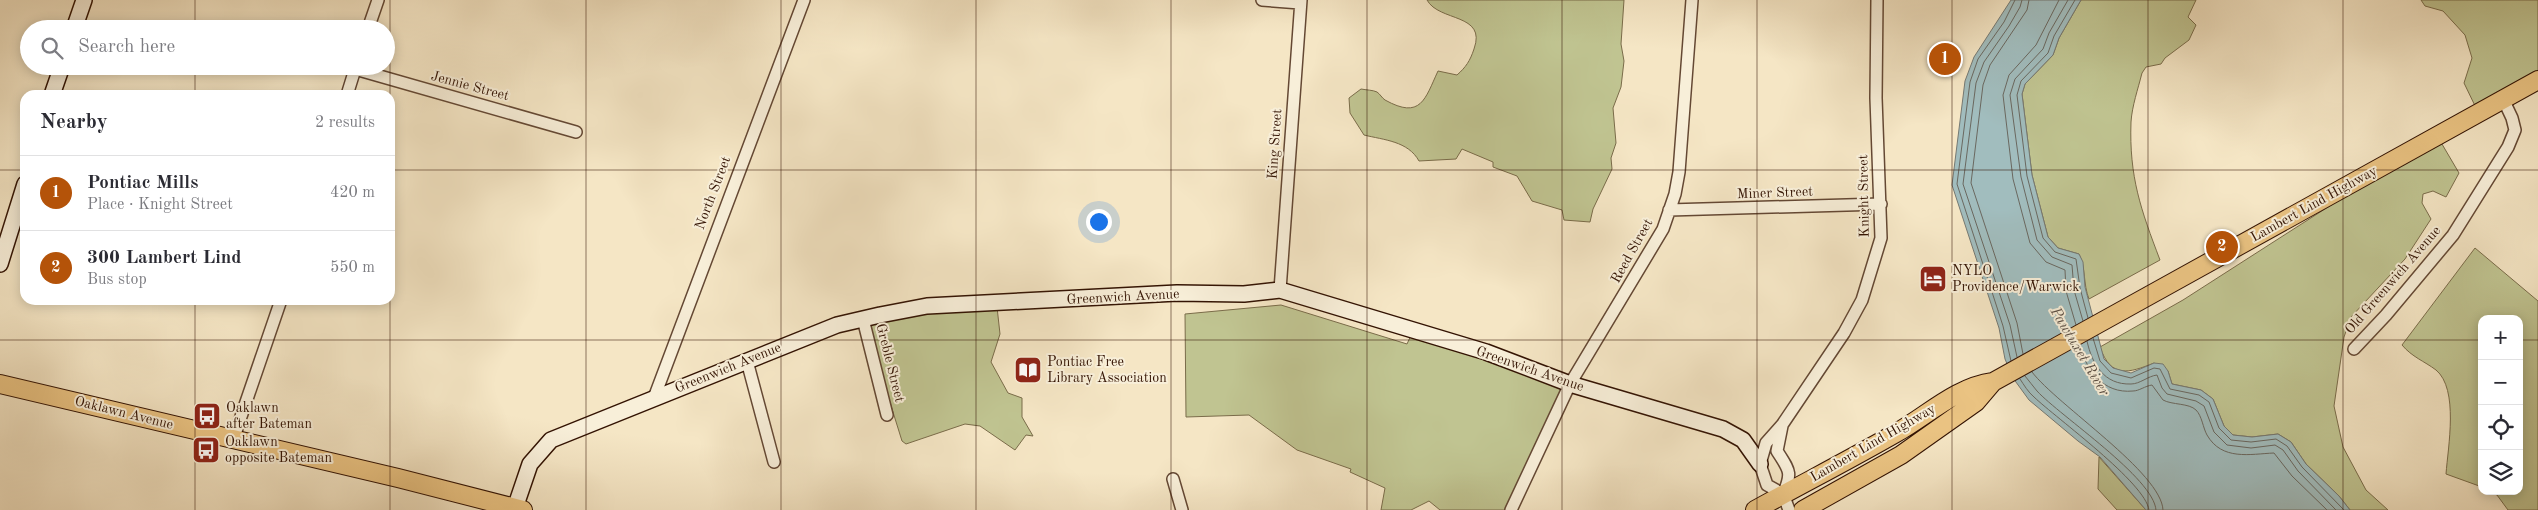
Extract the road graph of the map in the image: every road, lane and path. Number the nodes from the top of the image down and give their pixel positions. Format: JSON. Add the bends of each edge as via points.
{"nodes":[{"id":1,"x":84,"y":0,"type":"edge"},
{"id":2,"x":378,"y":0,"type":"edge"},
{"id":3,"x":804,"y":0,"type":"edge"},
{"id":4,"x":1262,"y":0,"type":"edge"},
{"id":5,"x":1692,"y":0,"type":"edge"},
{"id":6,"x":1877,"y":0,"type":"edge"},
{"id":7,"x":1301,"y":1,"type":"edge"},
{"id":8,"x":77,"y":20,"type":"edge"},
{"id":9,"x":371,"y":20,"type":"edge"},
{"id":10,"x":59,"y":75,"type":"edge"},
{"id":11,"x":354,"y":75,"type":"edge"},
{"id":12,"x":380,"y":75,"type":"edge"},
{"id":13,"x":2538,"y":80,"type":"edge"},
{"id":14,"x":54,"y":90,"type":"edge"},
{"id":15,"x":349,"y":90,"type":"edge"},
{"id":16,"x":2503,"y":99,"type":"junction"},
{"id":17,"x":576,"y":132,"type":"dead end"},
{"id":18,"x":20,"y":200,"type":"edge"},
{"id":19,"x":1881,"y":204,"type":"junction"},
{"id":20,"x":1670,"y":210,"type":"junction"},
{"id":21,"x":0,"y":264,"type":"edge"},
{"id":22,"x":1280,"y":290,"type":"junction"},
{"id":23,"x":279,"y":305,"type":"edge"},
{"id":24,"x":863,"y":319,"type":"junction"},
{"id":25,"x":2354,"y":349,"type":"dead end"},
{"id":26,"x":747,"y":361,"type":"junction"},
{"id":27,"x":1993,"y":382,"type":"junction"},
{"id":28,"x":0,"y":384,"type":"edge"},
{"id":29,"x":1570,"y":384,"type":"junction"},
{"id":30,"x":654,"y":398,"type":"junction"},
{"id":31,"x":887,"y":414,"type":"dead end"},
{"id":32,"x":1782,"y":425,"type":"junction"},
{"id":33,"x":233,"y":440,"type":"junction"},
{"id":34,"x":774,"y":462,"type":"dead end"},
{"id":35,"x":1760,"y":464,"type":"junction"},
{"id":36,"x":1173,"y":479,"type":"dead end"},
{"id":37,"x":1786,"y":502,"type":"edge"},
{"id":38,"x":519,"y":509,"type":"edge"},
{"id":39,"x":1182,"y":510,"type":"edge"},
{"id":40,"x":1511,"y":510,"type":"edge"},
{"id":41,"x":1754,"y":510,"type":"edge"},
{"id":42,"x":1803,"y":510,"type":"edge"}],
"edges":[{"from":1,"to":8,"type":"street"},
{"from":2,"to":9,"type":"street"},
{"from":3,"to":30,"type":"street","name":"North Street"},
{"from":4,"to":7,"type":"street"},
{"from":5,"to":20,"type":"street","name":"Reed Street","via":[[1679,172]]},
{"from":6,"to":19,"type":"street","name":"Knight Street","via":[[1876,98]]},
{"from":7,"to":22,"type":"street","name":"King Street"},
{"from":10,"to":14,"type":"street"},
{"from":11,"to":15,"type":"street"},
{"from":12,"to":17,"type":"street","name":"Jennie Street"},
{"from":13,"to":16,"type":"main road"},
{"from":16,"to":25,"type":"street","name":"Old Greenwich Avenue","via":[[2515,130],[2508,146],[2452,235]]},
{"from":16,"to":27,"type":"main road","name":"Lambert Lind Highway"},
{"from":18,"to":21,"type":"street"},
{"from":19,"to":20,"type":"street","name":"Miner Street"},
{"from":19,"to":32,"type":"street","name":"Knight Street","via":[[1881,238],[1862,300],[1838,344]]},
{"from":20,"to":29,"type":"street","name":"Reed Street","via":[[1663,229],[1630,287]]},
{"from":22,"to":24,"type":"street","name":"Greenwich Avenue","via":[[927,306]]},
{"from":22,"to":29,"type":"street","name":"Greenwich Avenue","via":[[1486,352]]},
{"from":23,"to":33,"type":"street"},
{"from":24,"to":26,"type":"street","name":"Greenwich Avenue","via":[[837,325]]},
{"from":24,"to":31,"type":"street","name":"Greble Street"},
{"from":26,"to":30,"type":"street","name":"Greenwich Avenue"},
{"from":26,"to":34,"type":"street"},
{"from":27,"to":37,"type":"main road","name":"Lambert Lind Highway","via":[[1977,384],[1962,391]]},
{"from":27,"to":42,"type":"main road","name":"Lambert Lind Highway","via":[[1976,402],[1901,455]]},
{"from":28,"to":33,"type":"main road","name":"Oaklawn Avenue"},
{"from":29,"to":35,"type":"street","name":"Greenwich Avenue","via":[[1723,429],[1743,440]]},
{"from":29,"to":40,"type":"street","name":"Reed Street"},
{"from":30,"to":38,"type":"street","name":"Greenwich Avenue","via":[[551,440],[530,464]]},
{"from":32,"to":35,"type":"street","name":"Knight Street","via":[[1766,443]]},
{"from":32,"to":37,"type":"street","name":"Knight Street","via":[[1778,451],[1790,472]]},
{"from":33,"to":38,"type":"main road","name":"Oaklawn Avenue"},
{"from":35,"to":37,"type":"street","via":[[1767,485]]},
{"from":36,"to":39,"type":"street"},
{"from":37,"to":41,"type":"main road","name":"Lambert Lind Highway"}]}
